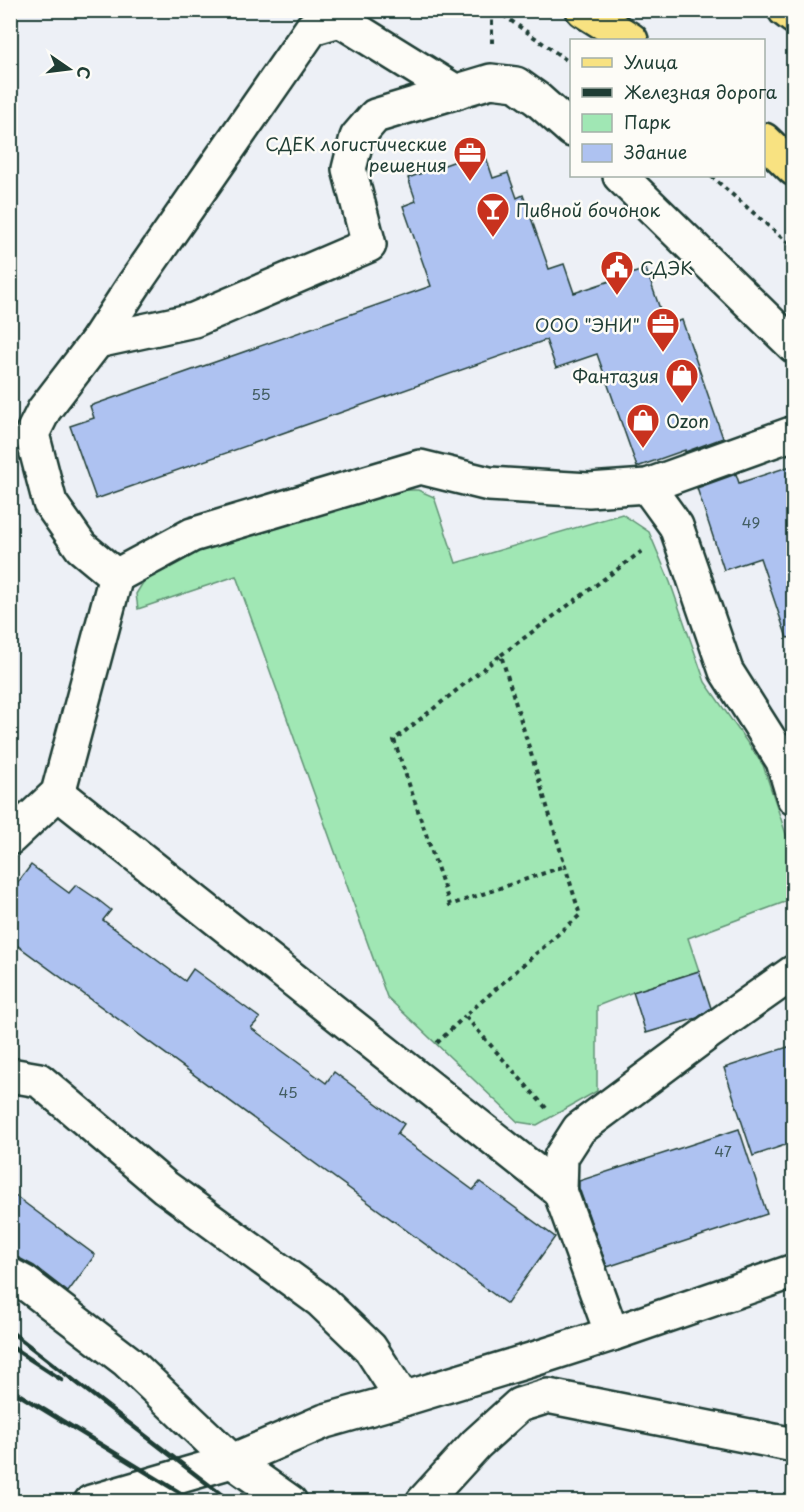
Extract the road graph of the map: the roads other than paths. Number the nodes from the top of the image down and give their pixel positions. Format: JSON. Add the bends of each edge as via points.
{"nodes":[{"id":1,"x":583,"y":10,"type":"edge"},
{"id":2,"x":785,"y":10,"type":"edge"},
{"id":3,"x":794,"y":17,"type":"edge"},
{"id":4,"x":629,"y":39,"type":"edge"},
{"id":5,"x":456,"y":92,"type":"junction"},
{"id":6,"x":570,"y":128,"type":"edge"},
{"id":7,"x":765,"y":141,"type":"edge"},
{"id":8,"x":794,"y":169,"type":"edge"},
{"id":9,"x":621,"y":177,"type":"edge"},
{"id":10,"x":97,"y":341,"type":"junction"},
{"id":11,"x":794,"y":346,"type":"edge"},
{"id":12,"x":794,"y":433,"type":"edge"},
{"id":13,"x":647,"y":486,"type":"junction"},
{"id":14,"x":116,"y":576,"type":"junction"},
{"id":15,"x":58,"y":793,"type":"junction"},
{"id":16,"x":794,"y":798,"type":"edge"},
{"id":17,"x":10,"y":838,"type":"edge"},
{"id":18,"x":794,"y":972,"type":"edge"},
{"id":19,"x":10,"y":1075,"type":"edge"},
{"id":20,"x":560,"y":1191,"type":"junction"},
{"id":21,"x":794,"y":1271,"type":"edge"},
{"id":22,"x":10,"y":1275,"type":"edge"},
{"id":23,"x":612,"y":1334,"type":"junction"},
{"id":24,"x":403,"y":1399,"type":"junction"},
{"id":25,"x":794,"y":1444,"type":"edge"},
{"id":26,"x":232,"y":1461,"type":"junction"},
{"id":27,"x":91,"y":1502,"type":"edge"},
{"id":28,"x":290,"y":1502,"type":"edge"},
{"id":29,"x":423,"y":1502,"type":"edge"}],
"edges":[{"from":1,"to":4,"type":"main road"},
{"from":2,"to":3,"type":"main road"},
{"from":5,"to":6,"type":"street","via":[[491,81],[516,84]]},
{"from":5,"to":10,"type":"street","via":[[375,116],[357,137],[349,169],[369,245],[194,320]]},
{"from":5,"to":10,"type":"street","via":[[340,20],[312,28]]},
{"from":7,"to":8,"type":"main road"},
{"from":9,"to":11,"type":"street"},
{"from":10,"to":14,"type":"street","via":[[44,410],[32,434],[50,503],[81,547]]},
{"from":12,"to":13,"type":"street"},
{"from":13,"to":14,"type":"street","via":[[589,489],[489,484],[420,467],[192,535]]},
{"from":13,"to":16,"type":"street","via":[[676,526],[726,672],[783,761]]},
{"from":14,"to":15,"type":"street"},
{"from":15,"to":17,"type":"street"},
{"from":15,"to":20,"type":"street"},
{"from":18,"to":20,"type":"street","via":[[579,1129],[561,1157]]},
{"from":19,"to":24,"type":"street","via":[[39,1080],[165,1187],[321,1301],[370,1348]]},
{"from":20,"to":23,"type":"street"},
{"from":21,"to":23,"type":"street"},
{"from":22,"to":26,"type":"street","via":[[127,1361]]},
{"from":23,"to":24,"type":"street"},
{"from":24,"to":26,"type":"street","via":[[325,1421]]},
{"from":25,"to":29,"type":"street","via":[[548,1396],[519,1405],[476,1444]]},
{"from":26,"to":27,"type":"street"},
{"from":26,"to":28,"type":"street"}]}
